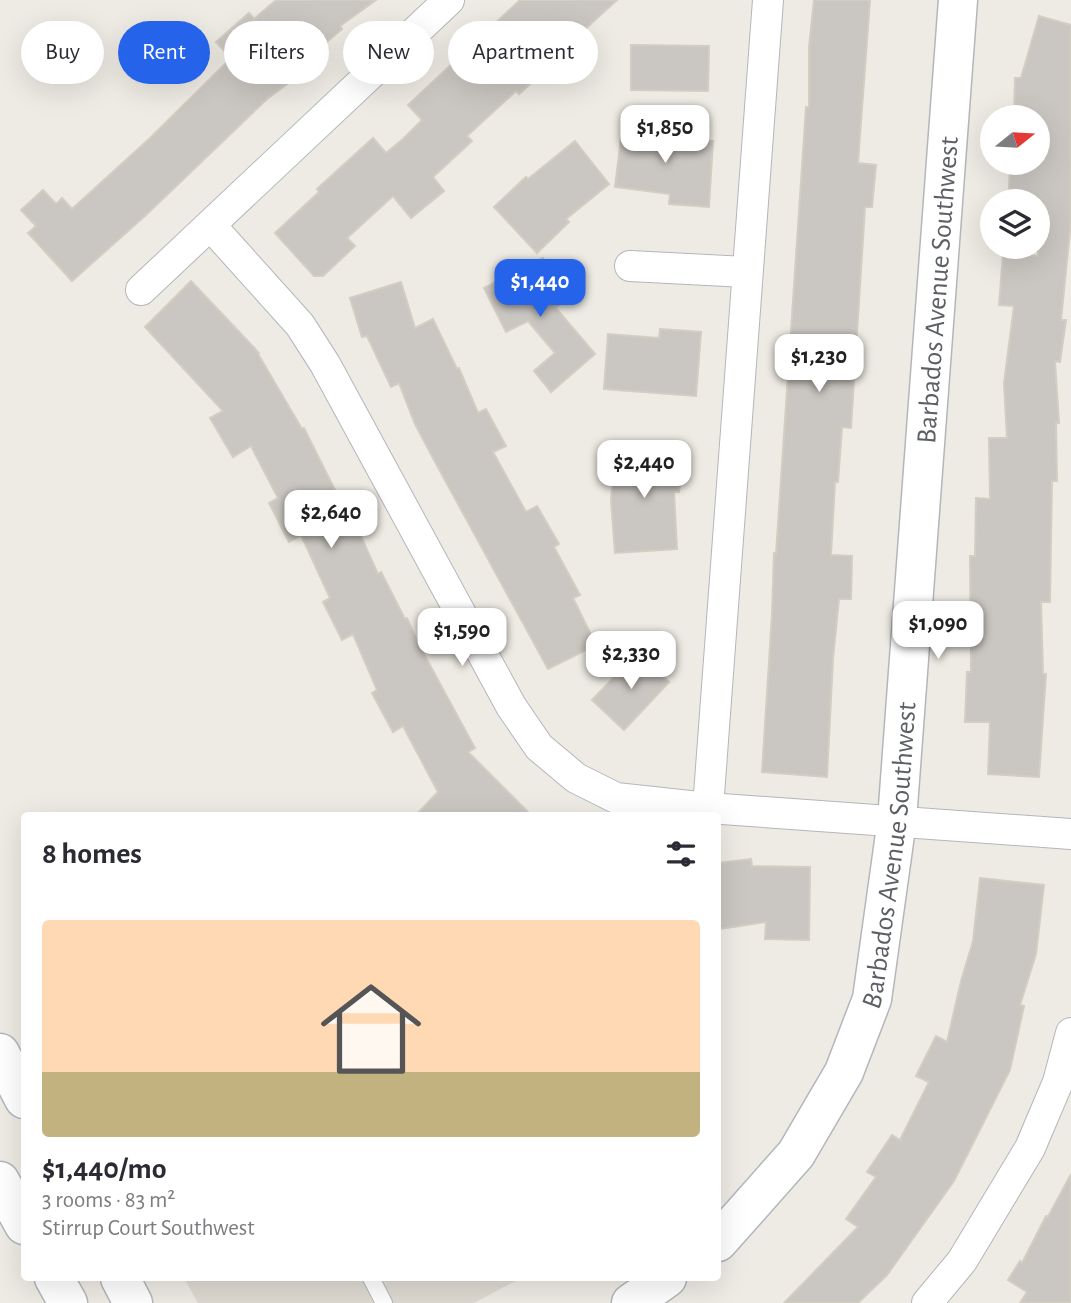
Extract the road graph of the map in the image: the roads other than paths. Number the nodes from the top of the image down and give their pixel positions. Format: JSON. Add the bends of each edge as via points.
{"nodes":[{"id":1,"x":449,"y":0,"type":"edge"},
{"id":2,"x":768,"y":0,"type":"edge"},
{"id":3,"x":958,"y":0,"type":"edge"},
{"id":4,"x":211,"y":226,"type":"junction"},
{"id":5,"x":629,"y":265,"type":"dead end"},
{"id":6,"x":746,"y":272,"type":"junction"},
{"id":7,"x":141,"y":290,"type":"dead end"},
{"id":8,"x":708,"y":808,"type":"junction"},
{"id":9,"x":897,"y":820,"type":"junction"},
{"id":10,"x":1071,"y":834,"type":"edge"},
{"id":11,"x":1071,"y":1033,"type":"edge"},
{"id":12,"x":0,"y":1053,"type":"edge"},
{"id":13,"x":21,"y":1093,"type":"edge"},
{"id":14,"x":0,"y":1181,"type":"edge"},
{"id":15,"x":21,"y":1219,"type":"edge"},
{"id":16,"x":721,"y":1239,"type":"edge"},
{"id":17,"x":56,"y":1281,"type":"edge"},
{"id":18,"x":122,"y":1281,"type":"edge"},
{"id":19,"x":373,"y":1281,"type":"edge"},
{"id":20,"x":663,"y":1281,"type":"edge"},
{"id":21,"x":68,"y":1303,"type":"edge"},
{"id":22,"x":133,"y":1303,"type":"edge"},
{"id":23,"x":384,"y":1303,"type":"edge"},
{"id":24,"x":631,"y":1303,"type":"edge"},
{"id":25,"x":926,"y":1303,"type":"edge"}],
"edges":[{"from":1,"to":4,"type":"street"},
{"from":2,"to":6,"type":"street"},
{"from":3,"to":9,"type":"street","name":"Barbados Avenue Southwest"},
{"from":4,"to":7,"type":"street"},
{"from":4,"to":8,"type":"street","via":[[300,325],[325,364],[511,706],[539,747],[576,778],[616,798]]},
{"from":5,"to":6,"type":"street"},
{"from":6,"to":8,"type":"street"},
{"from":8,"to":9,"type":"street"},
{"from":9,"to":10,"type":"street"},
{"from":9,"to":16,"type":"street","name":"Barbados Avenue Southwest","via":[[872,999],[844,1072],[796,1154]]},
{"from":11,"to":25,"type":"street","via":[[1058,1082],[1030,1148],[962,1261]]},
{"from":12,"to":13,"type":"street"},
{"from":14,"to":15,"type":"street"},
{"from":17,"to":21,"type":"street"},
{"from":18,"to":22,"type":"street"},
{"from":19,"to":23,"type":"lane"},
{"from":20,"to":24,"type":"street"}]}
